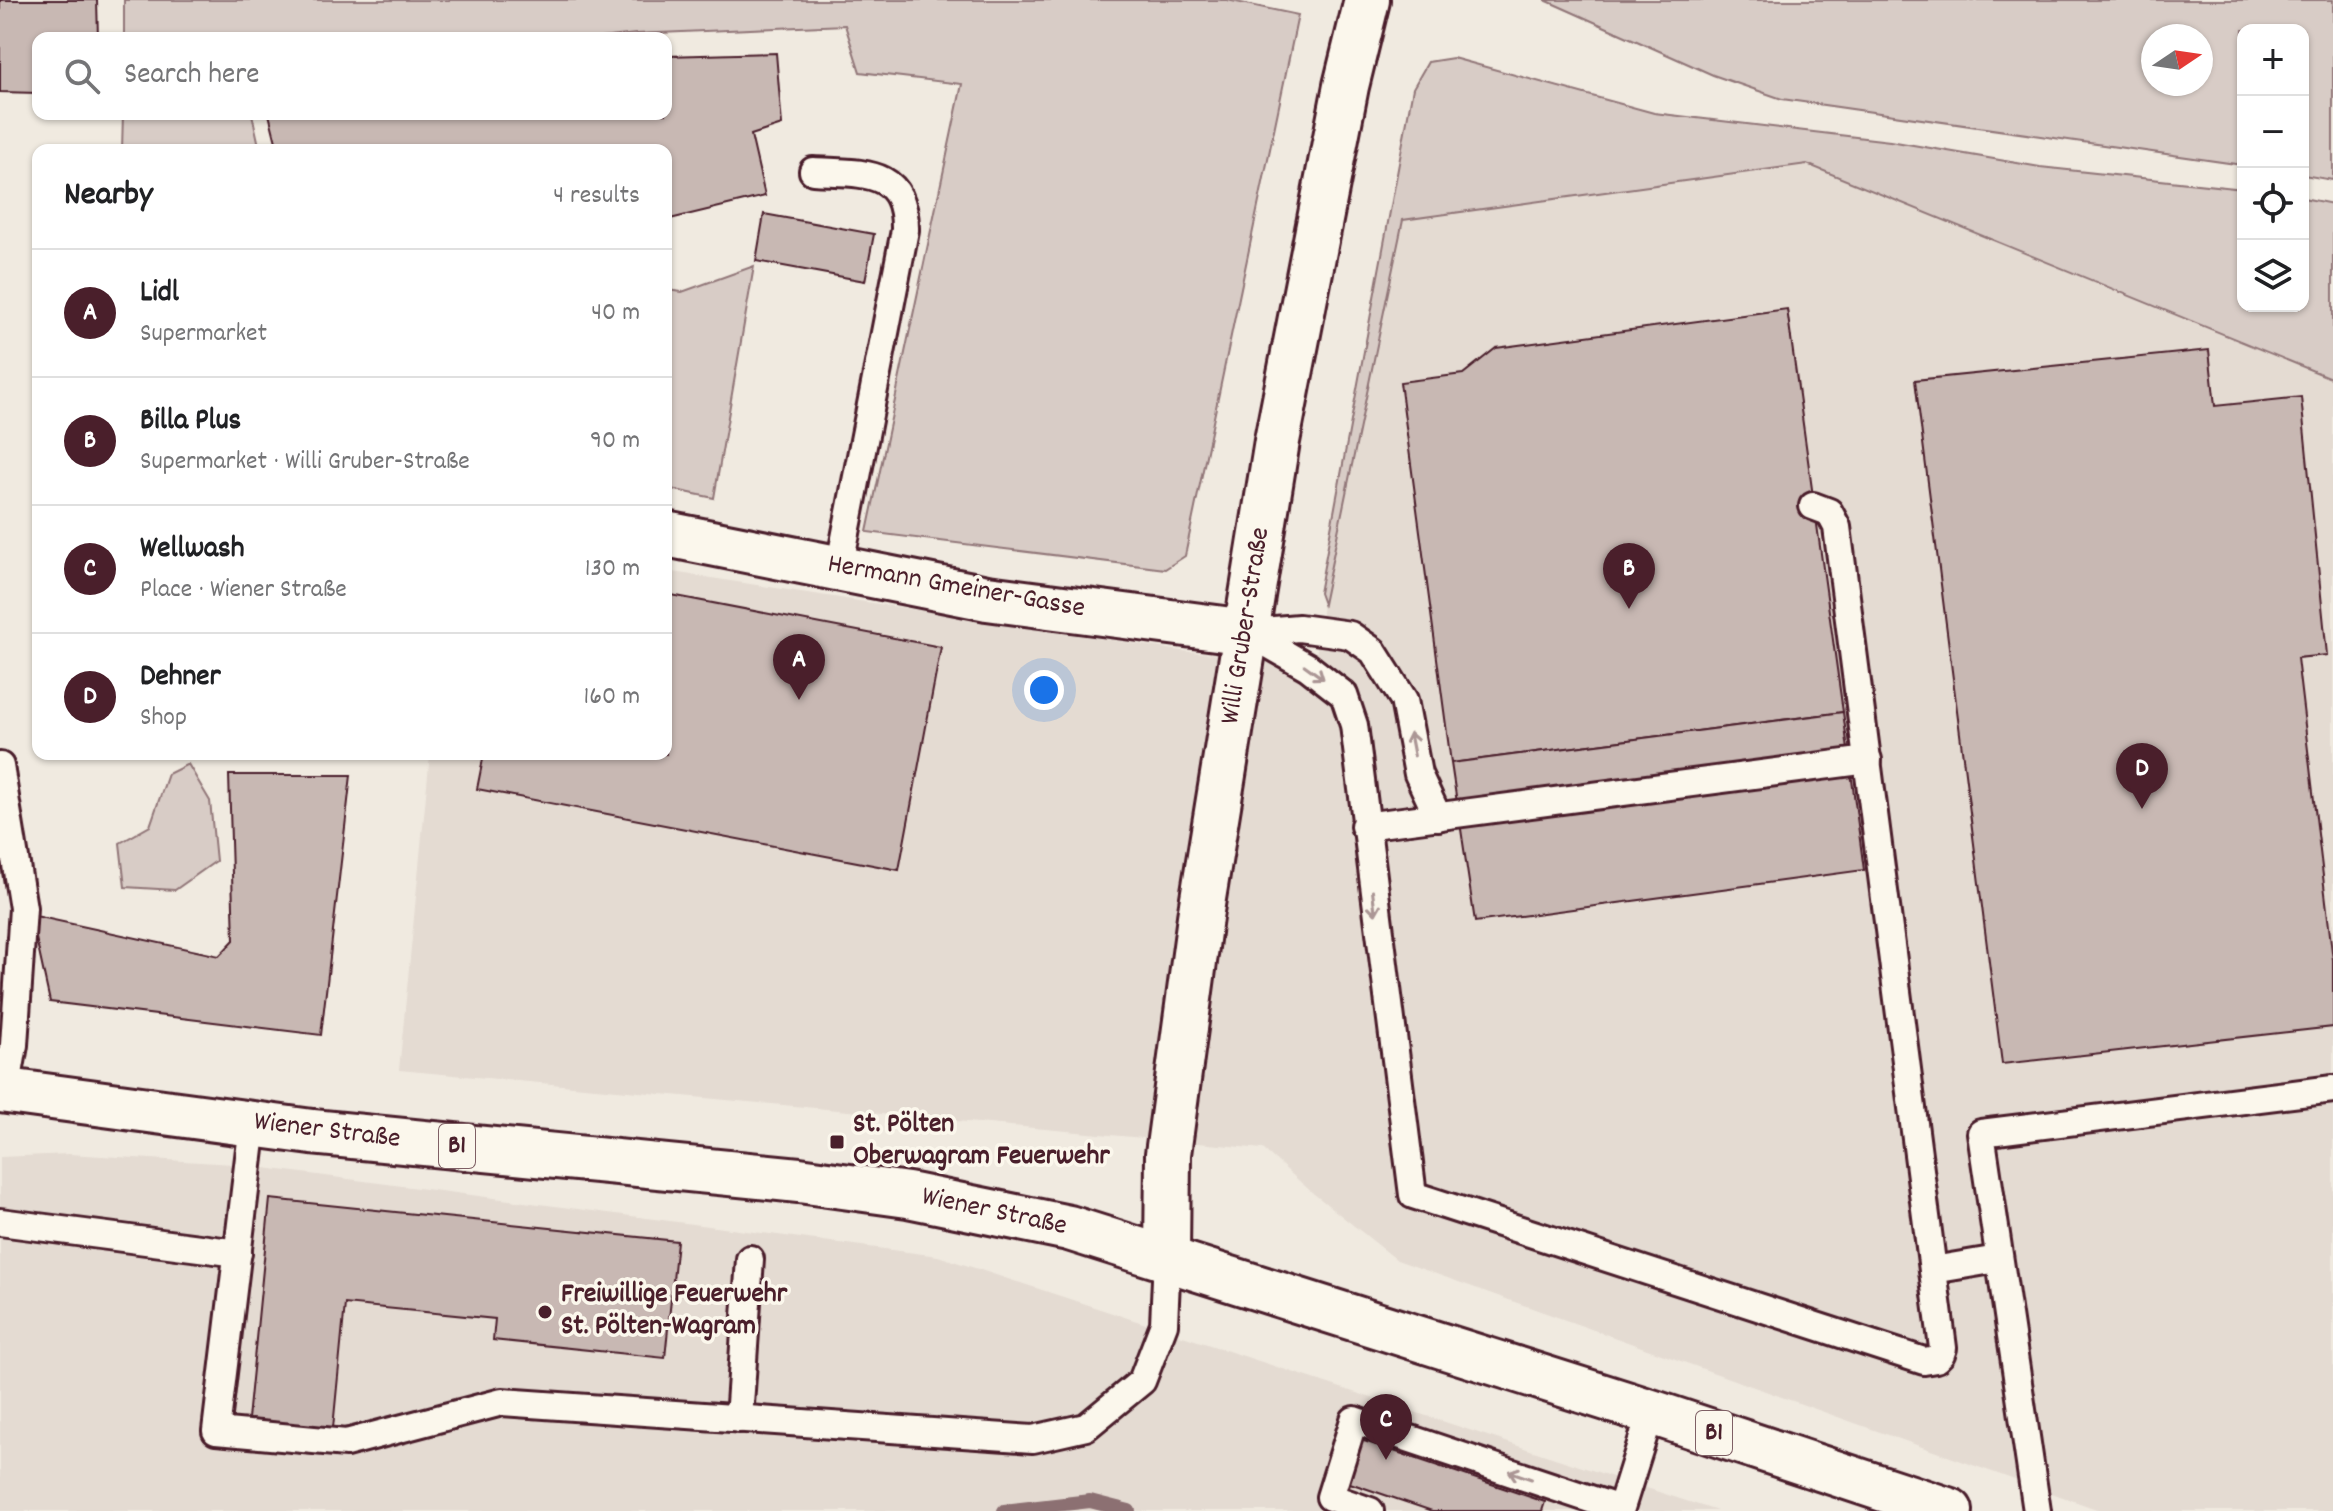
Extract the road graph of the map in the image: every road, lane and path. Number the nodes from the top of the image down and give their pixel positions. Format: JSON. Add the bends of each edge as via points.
{"nodes":[{"id":1,"x":1367,"y":0,"type":"edge"},
{"id":2,"x":813,"y":171,"type":"dead end"},
{"id":3,"x":1813,"y":506,"type":"dead end"},
{"id":4,"x":672,"y":535,"type":"edge"},
{"id":5,"x":839,"y":569,"type":"junction"},
{"id":6,"x":1247,"y":632,"type":"junction"},
{"id":7,"x":1868,"y":760,"type":"junction"},
{"id":8,"x":0,"y":766,"type":"edge"},
{"id":9,"x":1438,"y":817,"type":"junction"},
{"id":10,"x":1364,"y":826,"type":"junction"},
{"id":11,"x":2333,"y":1089,"type":"edge"},
{"id":12,"x":3,"y":1090,"type":"edge"},
{"id":13,"x":253,"y":1124,"type":"junction"},
{"id":14,"x":0,"y":1222,"type":"edge"},
{"id":15,"x":238,"y":1253,"type":"junction"},
{"id":16,"x":1167,"y":1257,"type":"junction"},
{"id":17,"x":750,"y":1259,"type":"dead end"},
{"id":18,"x":1998,"y":1259,"type":"junction"},
{"id":19,"x":1933,"y":1270,"type":"junction"},
{"id":20,"x":1651,"y":1412,"type":"junction"},
{"id":21,"x":739,"y":1419,"type":"junction"},
{"id":22,"x":1620,"y":1510,"type":"edge"},
{"id":23,"x":1370,"y":1511,"type":"edge"},
{"id":24,"x":1950,"y":1511,"type":"edge"},
{"id":25,"x":2037,"y":1511,"type":"edge"}],
"edges":[{"from":1,"to":6,"type":"main road","name":"Willi Gruber-Straße","via":[[1291,368]]},
{"from":2,"to":5,"type":"lane","via":[[886,182],[905,208]]},
{"from":3,"to":7,"type":"lane","via":[[1829,512],[1837,527]]},
{"from":4,"to":5,"type":"main road","name":"Hermann Gmeiner-Gasse"},
{"from":5,"to":6,"type":"main road","name":"Hermann Gmeiner-Gasse","via":[[987,598]]},
{"from":9,"to":6,"type":"lane","one_way":true,"via":[[1418,774],[1404,700],[1373,651],[1350,635],[1299,628]]},
{"from":6,"to":10,"type":"lane","one_way":true,"via":[[1344,695],[1354,725]]},
{"from":6,"to":16,"type":"main road","name":"Willi Gruber-Straße","via":[[1171,1130]]},
{"from":7,"to":9,"type":"lane"},
{"from":7,"to":19,"type":"lane"},
{"from":8,"to":12,"type":"lane","via":[[23,908],[14,1045]]},
{"from":9,"to":10,"type":"lane"},
{"from":10,"to":19,"type":"lane","one_way":true,"via":[[1413,1195],[1924,1361],[1936,1359],[1943,1348]]},
{"from":11,"to":18,"type":"lane","via":[[1981,1133]]},
{"from":12,"to":13,"type":"main road","name":"Wiener Straße","number":"B1"},
{"from":13,"to":15,"type":"lane"},
{"from":13,"to":16,"type":"main road","name":"Wiener Straße","number":"B1","via":[[908,1195],[1069,1228]]},
{"from":14,"to":15,"type":"lane"},
{"from":15,"to":21,"type":"lane","via":[[216,1431],[346,1443],[502,1402]]},
{"from":16,"to":20,"type":"main road","name":"Wiener Straße","number":"B1"},
{"from":16,"to":21,"type":"lane","via":[[1164,1324],[1142,1381],[1086,1427],[1033,1439]]},
{"from":17,"to":21,"type":"lane"},
{"from":18,"to":19,"type":"lane"},
{"from":18,"to":25,"type":"lane"},
{"from":20,"to":22,"type":"lane"},
{"from":20,"to":24,"type":"main road","name":"Wiener Straße","number":"B1"},
{"from":22,"to":23,"type":"lane","one_way":true,"via":[[1354,1420],[1330,1497]]}]}
